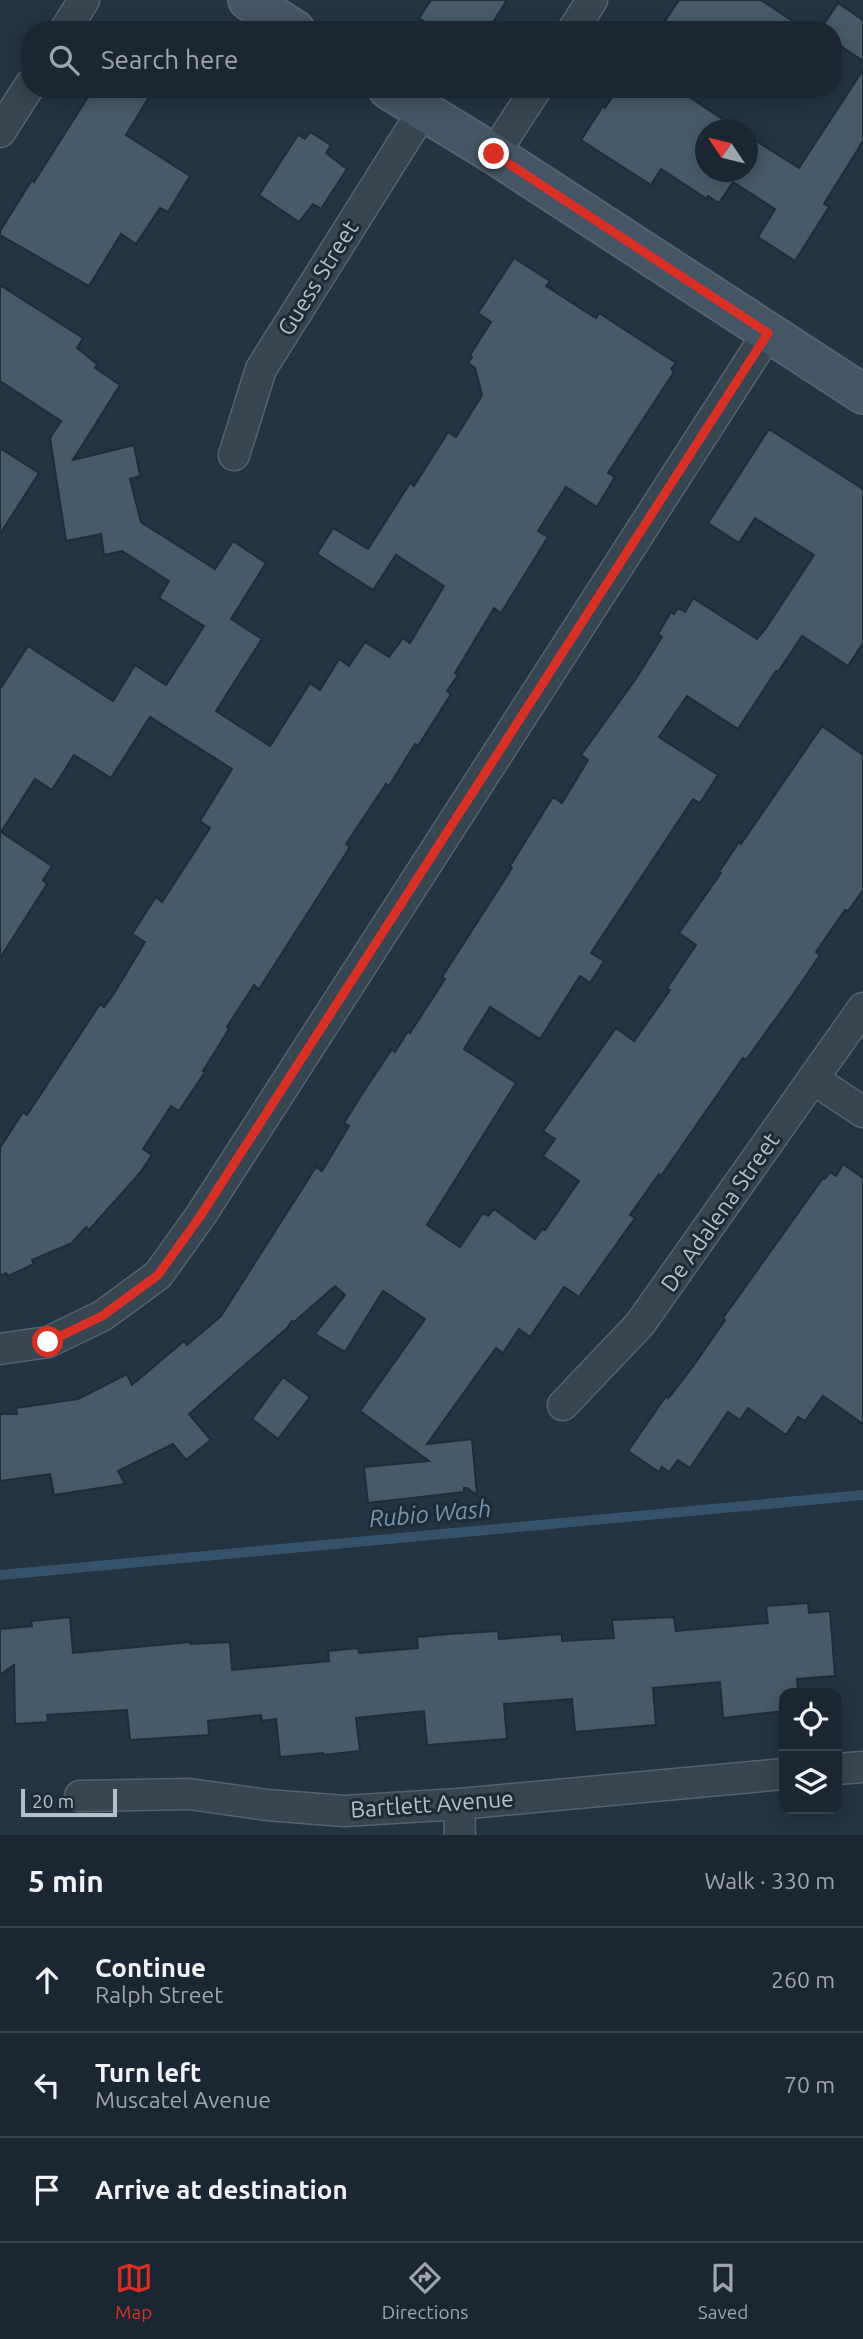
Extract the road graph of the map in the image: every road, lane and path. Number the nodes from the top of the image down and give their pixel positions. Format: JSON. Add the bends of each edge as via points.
{"nodes":[{"id":1,"x":84,"y":0,"type":"edge"},
{"id":2,"x":248,"y":0,"type":"edge"},
{"id":3,"x":592,"y":0,"type":"edge"},
{"id":4,"x":71,"y":21,"type":"edge"},
{"id":5,"x":281,"y":21,"type":"edge"},
{"id":6,"x":579,"y":21,"type":"edge"},
{"id":7,"x":22,"y":98,"type":"edge"},
{"id":8,"x":402,"y":98,"type":"edge"},
{"id":9,"x":530,"y":98,"type":"edge"},
{"id":10,"x":423,"y":111,"type":"junction"},
{"id":11,"x":0,"y":132,"type":"edge"},
{"id":12,"x":494,"y":154,"type":"junction"},
{"id":13,"x":768,"y":333,"type":"junction"},
{"id":14,"x":863,"y":394,"type":"edge"},
{"id":15,"x":234,"y":455,"type":"dead end"},
{"id":16,"x":863,"y":1008,"type":"edge"},
{"id":17,"x":813,"y":1079,"type":"junction"},
{"id":18,"x":863,"y":1112,"type":"edge"},
{"id":19,"x":0,"y":1349,"type":"edge"},
{"id":20,"x":563,"y":1405,"type":"dead end"},
{"id":21,"x":863,"y":1767,"type":"edge"},
{"id":22,"x":842,"y":1769,"type":"edge"},
{"id":23,"x":779,"y":1774,"type":"edge"},
{"id":24,"x":80,"y":1796,"type":"dead end"},
{"id":25,"x":459,"y":1804,"type":"junction"},
{"id":26,"x":460,"y":1835,"type":"edge"}],
"edges":[{"from":1,"to":4,"type":"street"},
{"from":2,"to":5,"type":"street"},
{"from":3,"to":6,"type":"street"},
{"from":7,"to":11,"type":"street"},
{"from":8,"to":10,"type":"street"},
{"from":9,"to":12,"type":"street"},
{"from":10,"to":12,"type":"street"},
{"from":10,"to":15,"type":"street","name":"Guess Street","via":[[261,369]]},
{"from":12,"to":13,"type":"street"},
{"from":13,"to":14,"type":"street"},
{"from":13,"to":19,"type":"street","via":[[209,1203],[158,1275],[102,1316],[48,1342]]},
{"from":16,"to":17,"type":"street","name":"De Adalena Street"},
{"from":17,"to":18,"type":"street"},
{"from":17,"to":20,"type":"street","name":"De Adalena Street","via":[[640,1324]]},
{"from":21,"to":22,"type":"street"},
{"from":23,"to":25,"type":"street","name":"Bartlett Avenue"},
{"from":24,"to":25,"type":"street","name":"Bartlett Avenue","via":[[189,1794],[344,1811]]},
{"from":25,"to":26,"type":"street"}]}
